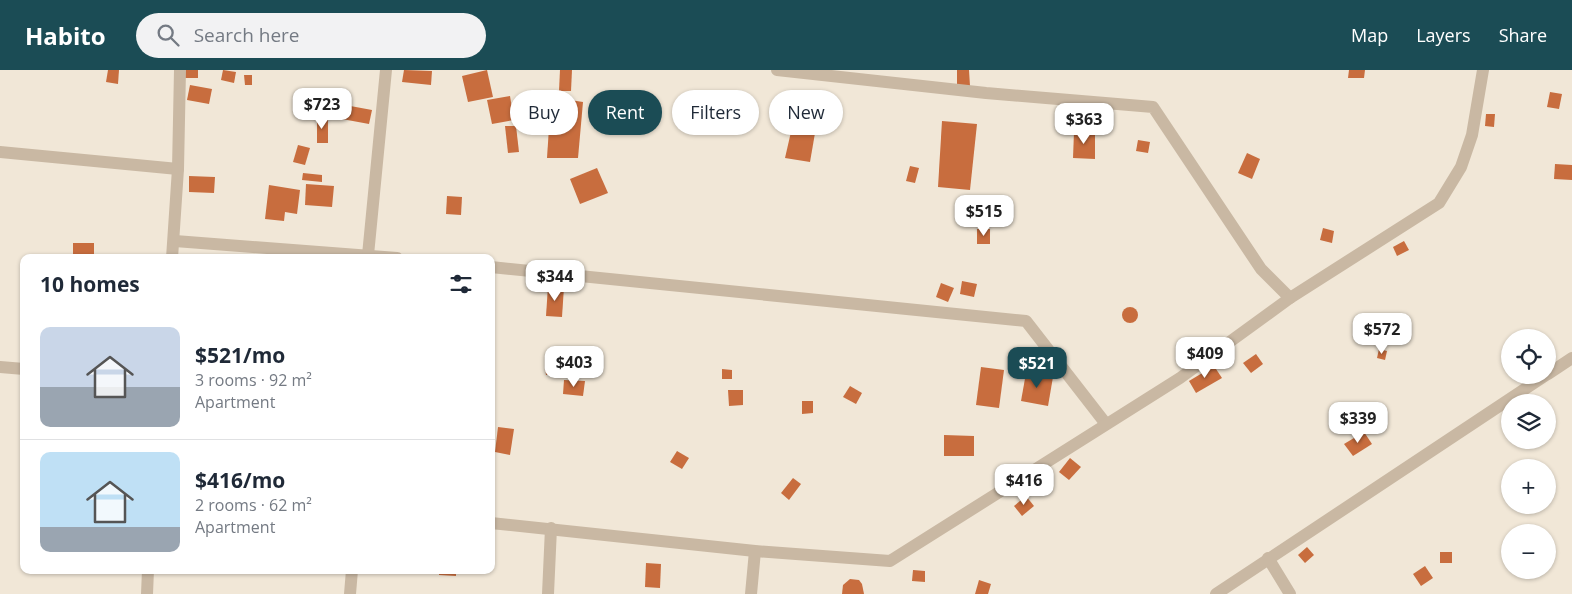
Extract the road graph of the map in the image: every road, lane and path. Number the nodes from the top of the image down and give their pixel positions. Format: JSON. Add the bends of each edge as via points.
{"nodes":[{"id":1,"x":180,"y":70,"type":"edge"},
{"id":2,"x":386,"y":70,"type":"edge"},
{"id":3,"x":777,"y":70,"type":"edge"},
{"id":4,"x":1483,"y":70,"type":"edge"},
{"id":5,"x":0,"y":152,"type":"edge"},
{"id":6,"x":178,"y":169,"type":"junction"},
{"id":7,"x":175,"y":241,"type":"junction"},
{"id":8,"x":173,"y":254,"type":"edge"},
{"id":9,"x":354,"y":254,"type":"edge"},
{"id":10,"x":368,"y":254,"type":"edge"},
{"id":11,"x":495,"y":267,"type":"edge"},
{"id":12,"x":1290,"y":298,"type":"junction"},
{"id":13,"x":1572,"y":358,"type":"edge"},
{"id":14,"x":0,"y":367,"type":"edge"},
{"id":15,"x":1556,"y":368,"type":"edge"},
{"id":16,"x":20,"y":369,"type":"edge"},
{"id":17,"x":1532,"y":384,"type":"edge"},
{"id":18,"x":1106,"y":424,"type":"junction"},
{"id":19,"x":495,"y":523,"type":"edge"},
{"id":20,"x":551,"y":528,"type":"junction"},
{"id":21,"x":755,"y":551,"type":"junction"},
{"id":22,"x":1268,"y":558,"type":"junction"},
{"id":23,"x":148,"y":574,"type":"edge"},
{"id":24,"x":352,"y":574,"type":"edge"},
{"id":25,"x":147,"y":594,"type":"edge"},
{"id":26,"x":350,"y":594,"type":"edge"},
{"id":27,"x":548,"y":594,"type":"edge"},
{"id":28,"x":750,"y":594,"type":"edge"},
{"id":29,"x":1216,"y":594,"type":"edge"},
{"id":30,"x":1290,"y":594,"type":"edge"}],
"edges":[{"from":1,"to":6,"type":"street"},
{"from":2,"to":10,"type":"street"},
{"from":3,"to":12,"type":"street","via":[[1153,107],[1261,269]]},
{"from":4,"to":12,"type":"street","via":[[1472,135],[1460,167],[1439,203]]},
{"from":5,"to":6,"type":"street"},
{"from":6,"to":7,"type":"street"},
{"from":7,"to":8,"type":"street"},
{"from":7,"to":9,"type":"street"},
{"from":11,"to":18,"type":"street","via":[[1026,321]]},
{"from":12,"to":18,"type":"street","via":[[1180,378]]},
{"from":13,"to":15,"type":"street"},
{"from":14,"to":16,"type":"street"},
{"from":17,"to":22,"type":"street"},
{"from":18,"to":21,"type":"street","via":[[890,561]]},
{"from":19,"to":20,"type":"street"},
{"from":20,"to":21,"type":"street"},
{"from":20,"to":27,"type":"street"},
{"from":21,"to":28,"type":"street"},
{"from":22,"to":29,"type":"street"},
{"from":22,"to":30,"type":"street"},
{"from":23,"to":25,"type":"street"},
{"from":24,"to":26,"type":"street"}]}
